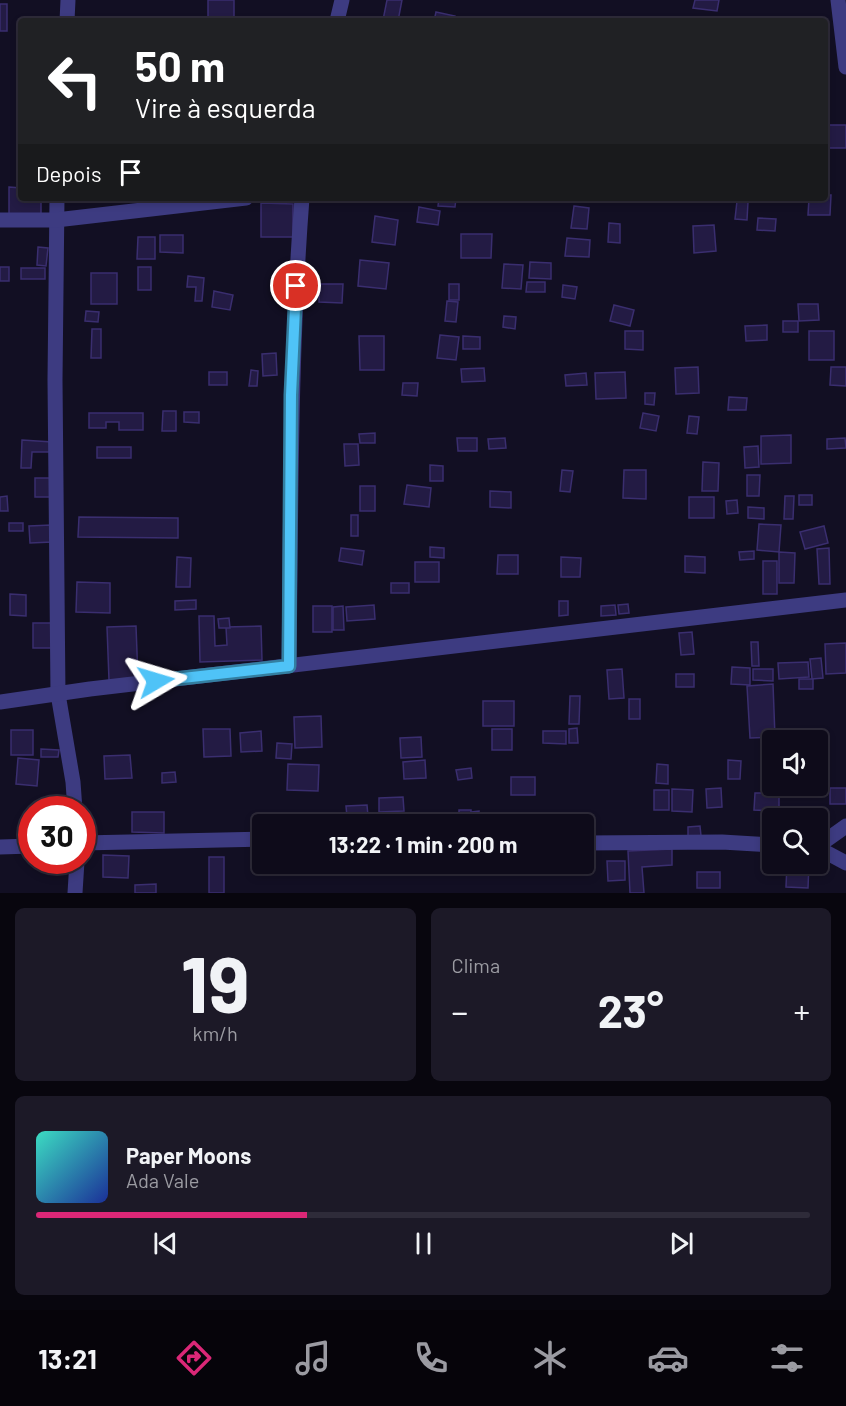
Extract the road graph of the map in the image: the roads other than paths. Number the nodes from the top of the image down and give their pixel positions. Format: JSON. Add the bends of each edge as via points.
{"nodes":[{"id":1,"x":68,"y":0,"type":"edge"},
{"id":2,"x":342,"y":0,"type":"edge"},
{"id":3,"x":838,"y":0,"type":"edge"},
{"id":4,"x":67,"y":18,"type":"edge"},
{"id":5,"x":338,"y":18,"type":"edge"},
{"id":6,"x":846,"y":67,"type":"edge"},
{"id":7,"x":57,"y":201,"type":"edge"},
{"id":8,"x":220,"y":201,"type":"edge"},
{"id":9,"x":302,"y":201,"type":"edge"},
{"id":10,"x":0,"y":219,"type":"edge"},
{"id":11,"x":56,"y":220,"type":"junction"},
{"id":12,"x":846,"y":600,"type":"edge"},
{"id":13,"x":289,"y":666,"type":"junction"},
{"id":14,"x":58,"y":694,"type":"junction"},
{"id":15,"x":0,"y":702,"type":"edge"},
{"id":16,"x":74,"y":796,"type":"edge"},
{"id":17,"x":846,"y":826,"type":"edge"},
{"id":18,"x":252,"y":839,"type":"edge"},
{"id":19,"x":828,"y":840,"type":"edge"},
{"id":20,"x":96,"y":843,"type":"edge"},
{"id":21,"x":594,"y":843,"type":"edge"},
{"id":22,"x":762,"y":844,"type":"edge"},
{"id":23,"x":18,"y":847,"type":"edge"},
{"id":24,"x":0,"y":848,"type":"edge"},
{"id":25,"x":828,"y":853,"type":"edge"},
{"id":26,"x":846,"y":863,"type":"edge"},
{"id":27,"x":76,"y":874,"type":"edge"},
{"id":28,"x":75,"y":893,"type":"edge"}],
"edges":[{"from":1,"to":4,"type":"street"},
{"from":2,"to":5,"type":"street"},
{"from":3,"to":6,"type":"street"},
{"from":7,"to":11,"type":"street"},
{"from":8,"to":11,"type":"street"},
{"from":9,"to":13,"type":"street","via":[[291,395]]},
{"from":10,"to":11,"type":"street"},
{"from":11,"to":14,"type":"street"},
{"from":12,"to":13,"type":"street"},
{"from":13,"to":14,"type":"street"},
{"from":14,"to":15,"type":"street"},
{"from":14,"to":16,"type":"street"},
{"from":17,"to":19,"type":"street"},
{"from":18,"to":20,"type":"street"},
{"from":21,"to":22,"type":"street"},
{"from":23,"to":24,"type":"street"},
{"from":25,"to":26,"type":"street"},
{"from":27,"to":28,"type":"street"}]}
